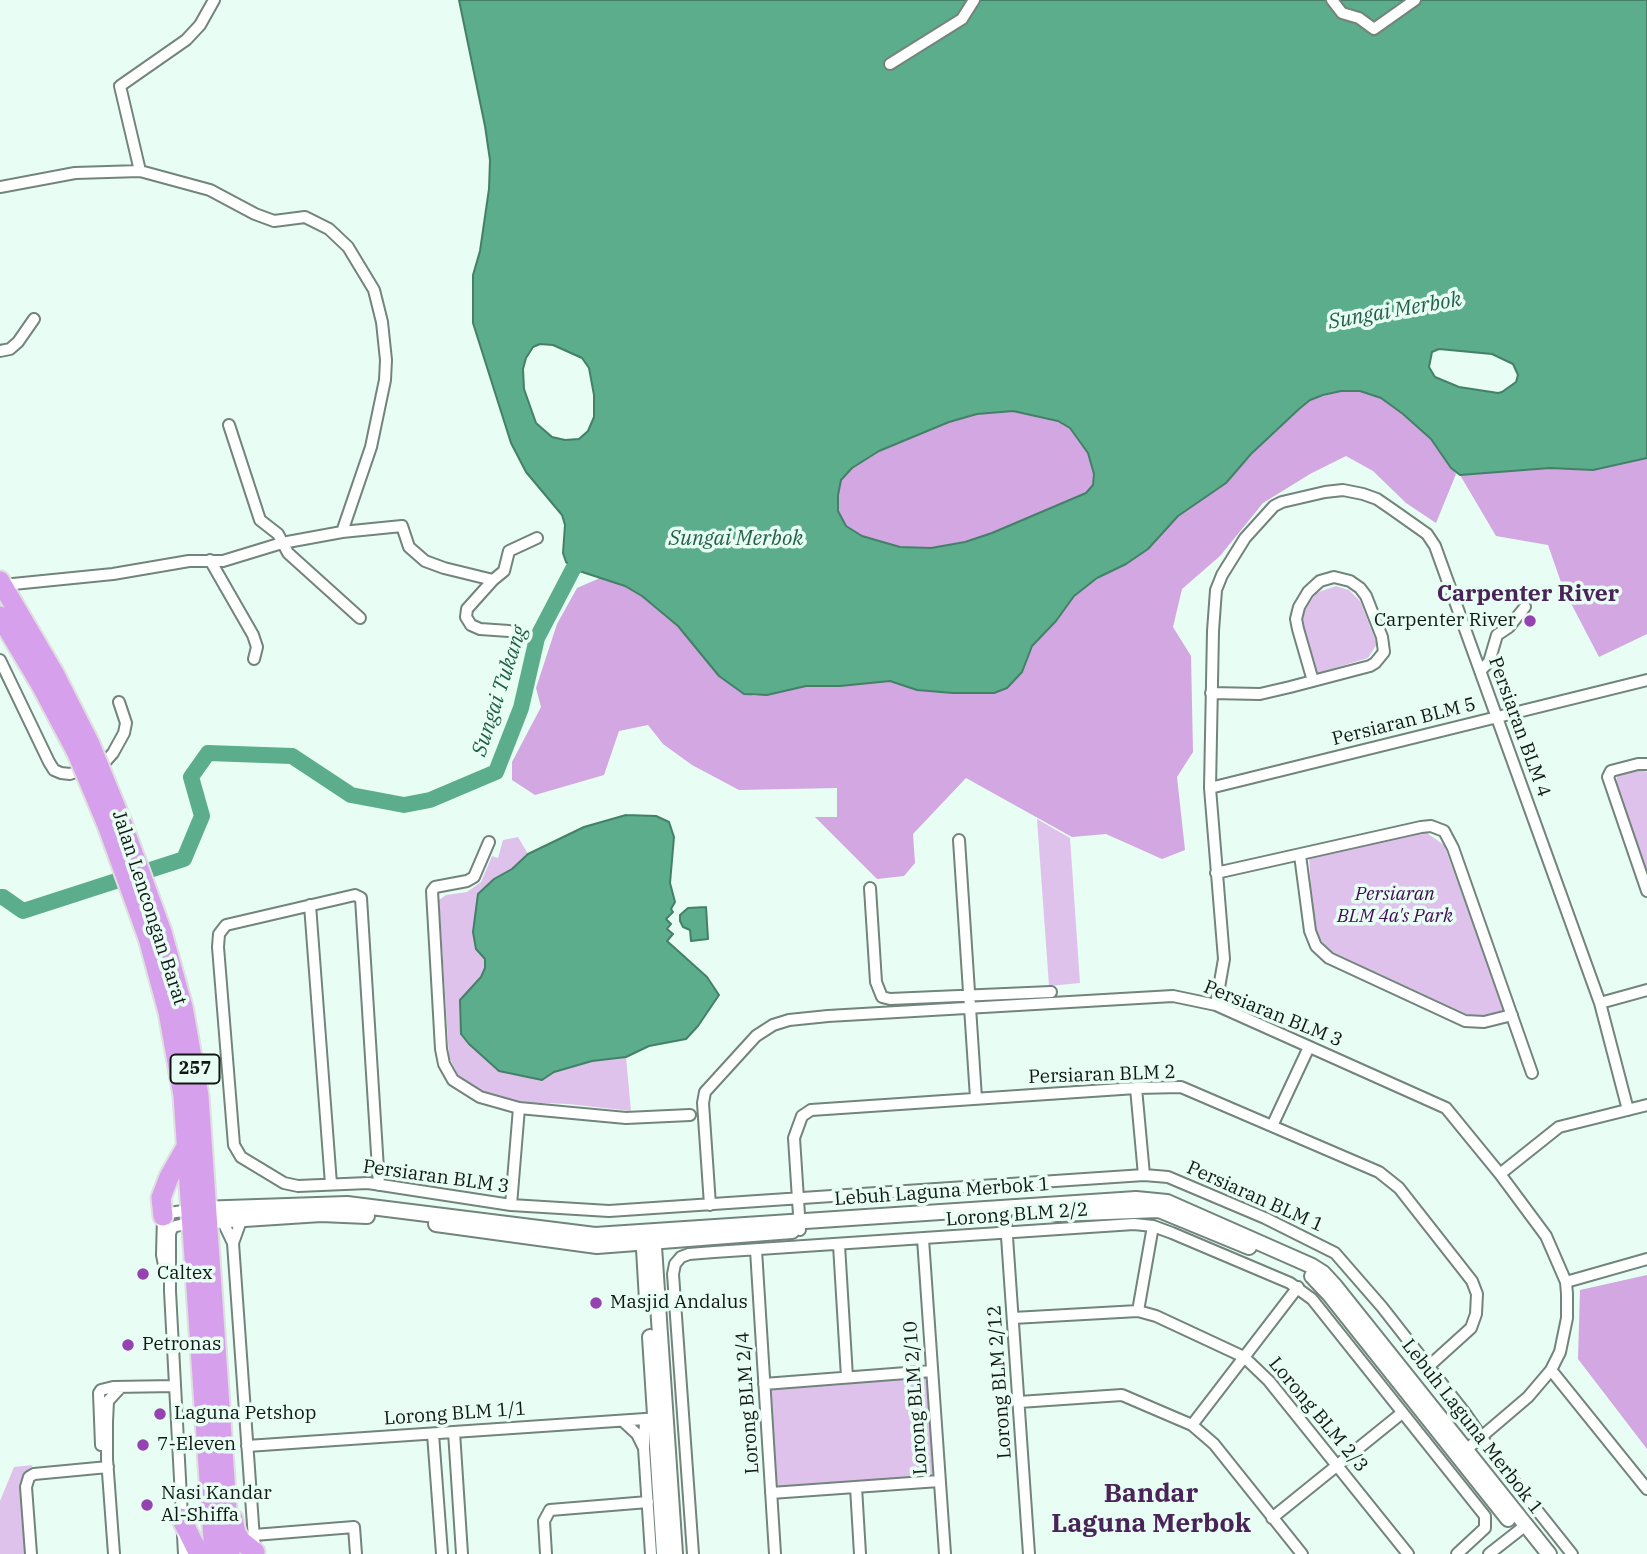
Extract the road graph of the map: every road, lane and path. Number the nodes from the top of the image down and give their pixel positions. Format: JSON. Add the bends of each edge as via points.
{"nodes":[{"id":1,"x":214,"y":0,"type":"edge"},
{"id":2,"x":974,"y":0,"type":"edge"},
{"id":3,"x":1332,"y":0,"type":"edge"},
{"id":4,"x":1415,"y":0,"type":"edge"},
{"id":5,"x":890,"y":64,"type":"dead end"},
{"id":6,"x":140,"y":171,"type":"junction"},
{"id":7,"x":0,"y":187,"type":"edge"},
{"id":8,"x":34,"y":319,"type":"dead end"},
{"id":9,"x":0,"y":351,"type":"edge"},
{"id":10,"x":229,"y":425,"type":"dead end"},
{"id":11,"x":342,"y":532,"type":"junction"},
{"id":12,"x":537,"y":538,"type":"dead end"},
{"id":13,"x":282,"y":543,"type":"junction"},
{"id":14,"x":210,"y":560,"type":"junction"},
{"id":15,"x":493,"y":580,"type":"junction"},
{"id":16,"x":1,"y":583,"type":"edge"},
{"id":17,"x":1525,"y":607,"type":"dead end"},
{"id":18,"x":0,"y":616,"type":"edge"},
{"id":19,"x":360,"y":618,"type":"dead end"},
{"id":20,"x":509,"y":631,"type":"dead end"},
{"id":21,"x":254,"y":659,"type":"dead end"},
{"id":22,"x":0,"y":660,"type":"edge"},
{"id":23,"x":1480,"y":671,"type":"junction"},
{"id":24,"x":1647,"y":680,"type":"edge"},
{"id":25,"x":1312,"y":681,"type":"junction"},
{"id":26,"x":1211,"y":693,"type":"junction"},
{"id":27,"x":119,"y":702,"type":"dead end"},
{"id":28,"x":1496,"y":716,"type":"junction"},
{"id":29,"x":84,"y":749,"type":"junction"},
{"id":30,"x":1647,"y":764,"type":"edge"},
{"id":31,"x":1210,"y":788,"type":"junction"},
{"id":32,"x":959,"y":840,"type":"dead end"},
{"id":33,"x":489,"y":842,"type":"dead end"},
{"id":34,"x":1300,"y":855,"type":"junction"},
{"id":35,"x":1216,"y":873,"type":"junction"},
{"id":36,"x":870,"y":888,"type":"dead end"},
{"id":37,"x":1647,"y":891,"type":"edge"},
{"id":38,"x":310,"y":905,"type":"junction"},
{"id":39,"x":155,"y":935,"type":"junction"},
{"id":40,"x":1647,"y":990,"type":"edge"},
{"id":41,"x":1051,"y":992,"type":"dead end"},
{"id":42,"x":969,"y":995,"type":"junction"},
{"id":43,"x":1600,"y":1003,"type":"junction"},
{"id":44,"x":1216,"y":1005,"type":"junction"},
{"id":45,"x":970,"y":1009,"type":"junction"},
{"id":46,"x":1512,"y":1015,"type":"junction"},
{"id":47,"x":1309,"y":1046,"type":"junction"},
{"id":48,"x":1532,"y":1073,"type":"dead end"},
{"id":49,"x":1136,"y":1088,"type":"junction"},
{"id":50,"x":976,"y":1098,"type":"junction"},
{"id":51,"x":1647,"y":1105,"type":"edge"},
{"id":52,"x":519,"y":1108,"type":"junction"},
{"id":53,"x":1628,"y":1110,"type":"junction"},
{"id":54,"x":690,"y":1115,"type":"dead end"},
{"id":55,"x":1272,"y":1126,"type":"junction"},
{"id":56,"x":187,"y":1147,"type":"junction"},
{"id":57,"x":1500,"y":1174,"type":"junction"},
{"id":58,"x":1144,"y":1175,"type":"junction"},
{"id":59,"x":331,"y":1184,"type":"junction"},
{"id":60,"x":379,"y":1185,"type":"junction"},
{"id":61,"x":798,"y":1199,"type":"junction"},
{"id":62,"x":511,"y":1205,"type":"junction"},
{"id":63,"x":710,"y":1205,"type":"junction"},
{"id":64,"x":1006,"y":1213,"type":"junction"},
{"id":65,"x":163,"y":1216,"type":"junction"},
{"id":66,"x":204,"y":1217,"type":"junction"},
{"id":67,"x":242,"y":1218,"type":"junction"},
{"id":68,"x":800,"y":1225,"type":"junction"},
{"id":69,"x":1153,"y":1226,"type":"junction"},
{"id":70,"x":1007,"y":1233,"type":"junction"},
{"id":71,"x":648,"y":1236,"type":"junction"},
{"id":72,"x":923,"y":1239,"type":"junction"},
{"id":73,"x":233,"y":1243,"type":"junction"},
{"id":74,"x":839,"y":1245,"type":"junction"},
{"id":75,"x":756,"y":1250,"type":"junction"},
{"id":76,"x":1647,"y":1259,"type":"edge"},
{"id":77,"x":1566,"y":1282,"type":"junction"},
{"id":78,"x":1298,"y":1287,"type":"junction"},
{"id":79,"x":170,"y":1291,"type":"junction"},
{"id":80,"x":1138,"y":1311,"type":"junction"},
{"id":81,"x":1013,"y":1318,"type":"junction"},
{"id":82,"x":1244,"y":1357,"type":"junction"},
{"id":83,"x":1429,"y":1366,"type":"junction"},
{"id":84,"x":1551,"y":1370,"type":"junction"},
{"id":85,"x":932,"y":1371,"type":"junction"},
{"id":86,"x":847,"y":1377,"type":"junction"},
{"id":87,"x":764,"y":1384,"type":"junction"},
{"id":88,"x":175,"y":1386,"type":"junction"},
{"id":89,"x":1020,"y":1402,"type":"junction"},
{"id":90,"x":1402,"y":1413,"type":"junction"},
{"id":91,"x":655,"y":1418,"type":"junction"},
{"id":92,"x":623,"y":1421,"type":"junction"},
{"id":93,"x":1192,"y":1425,"type":"junction"},
{"id":94,"x":454,"y":1432,"type":"junction"},
{"id":95,"x":433,"y":1434,"type":"junction"},
{"id":96,"x":1483,"y":1438,"type":"junction"},
{"id":97,"x":247,"y":1446,"type":"junction"},
{"id":98,"x":644,"y":1448,"type":"junction"},
{"id":99,"x":1462,"y":1453,"type":"junction"},
{"id":100,"x":107,"y":1463,"type":"junction"},
{"id":101,"x":1337,"y":1464,"type":"junction"},
{"id":102,"x":939,"y":1481,"type":"junction"},
{"id":103,"x":856,"y":1488,"type":"junction"},
{"id":104,"x":1647,"y":1489,"type":"edge"},
{"id":105,"x":771,"y":1493,"type":"junction"},
{"id":106,"x":226,"y":1502,"type":"junction"},
{"id":107,"x":648,"y":1502,"type":"junction"},
{"id":108,"x":181,"y":1518,"type":"junction"},
{"id":109,"x":1272,"y":1518,"type":"junction"},
{"id":110,"x":1522,"y":1528,"type":"junction"},
{"id":111,"x":255,"y":1547,"type":"edge"},
{"id":112,"x":30,"y":1554,"type":"edge"},
{"id":113,"x":114,"y":1554,"type":"edge"},
{"id":114,"x":184,"y":1554,"type":"edge"},
{"id":115,"x":199,"y":1554,"type":"edge"},
{"id":116,"x":214,"y":1554,"type":"edge"},
{"id":117,"x":230,"y":1554,"type":"edge"},
{"id":118,"x":356,"y":1554,"type":"edge"},
{"id":119,"x":442,"y":1554,"type":"edge"},
{"id":120,"x":462,"y":1554,"type":"edge"},
{"id":121,"x":546,"y":1554,"type":"edge"},
{"id":122,"x":651,"y":1554,"type":"edge"},
{"id":123,"x":664,"y":1554,"type":"edge"},
{"id":124,"x":675,"y":1554,"type":"edge"},
{"id":125,"x":693,"y":1554,"type":"edge"},
{"id":126,"x":775,"y":1554,"type":"edge"},
{"id":127,"x":860,"y":1554,"type":"edge"},
{"id":128,"x":944,"y":1554,"type":"edge"},
{"id":129,"x":1029,"y":1554,"type":"edge"},
{"id":130,"x":1302,"y":1554,"type":"edge"},
{"id":131,"x":1408,"y":1554,"type":"edge"},
{"id":132,"x":1457,"y":1554,"type":"edge"},
{"id":133,"x":1489,"y":1554,"type":"edge"},
{"id":134,"x":1537,"y":1554,"type":"edge"},
{"id":135,"x":1549,"y":1554,"type":"edge"},
{"id":136,"x":1572,"y":1554,"type":"edge"}],
"edges":[{"from":1,"to":6,"type":"street","via":[[186,40],[120,86]]},
{"from":2,"to":5,"type":"street","via":[[962,19]]},
{"from":3,"to":4,"type":"street","via":[[1342,13],[1374,29]]},
{"from":6,"to":7,"type":"street","via":[[75,173]]},
{"from":6,"to":11,"type":"street","via":[[210,190],[274,221],[312,219],[348,247],[369,278],[382,322],[385,380],[371,447]]},
{"from":8,"to":9,"type":"street","via":[[18,342]]},
{"from":10,"to":13,"type":"street","via":[[260,520]]},
{"from":11,"to":13,"type":"street"},
{"from":11,"to":15,"type":"street","via":[[402,526],[409,547],[425,561]]},
{"from":12,"to":15,"type":"street","via":[[509,551],[504,571]]},
{"from":13,"to":14,"type":"street","via":[[223,561]]},
{"from":13,"to":19,"type":"street"},
{"from":14,"to":16,"type":"street"},
{"from":14,"to":21,"type":"street","via":[[253,635]]},
{"from":15,"to":20,"type":"street","via":[[467,609],[466,617],[480,629]]},
{"from":16,"to":29,"type":"highway","name":"Jalan Lencongan Barat","number":"257","via":[[60,684]]},
{"from":17,"to":23,"type":"street","via":[[1497,635],[1489,662]]},
{"from":18,"to":29,"type":"highway","name":"Jalan Lencongan Barat","number":"257"},
{"from":22,"to":27,"type":"street","via":[[49,762],[61,772],[70,774],[105,762],[113,753],[124,733]]},
{"from":23,"to":26,"type":"street","name":"Persiaran BLM 4","via":[[1431,539],[1377,499],[1334,491],[1274,506],[1227,567],[1214,602]]},
{"from":23,"to":28,"type":"street","name":"Persiaran BLM 4"},
{"from":24,"to":28,"type":"street","name":"Persiaran BLM 5"},
{"from":25,"to":25,"type":"street","via":[[1296,619],[1298,607],[1320,581],[1350,581],[1370,605],[1384,652],[1370,666]]},
{"from":25,"to":26,"type":"street","via":[[1260,694]]},
{"from":26,"to":31,"type":"street","name":"Persiaran BLM 4"},
{"from":28,"to":31,"type":"street","name":"Persiaran BLM 5"},
{"from":28,"to":43,"type":"street","name":"Persiaran BLM 4"},
{"from":29,"to":39,"type":"highway","name":"Jalan Lencongan Barat","number":"257","bridge":true,"via":[[111,836]]},
{"from":30,"to":37,"type":"street","via":[[1611,771],[1608,777]]},
{"from":31,"to":35,"type":"street","name":"Persiaran BLM 4"},
{"from":32,"to":42,"type":"street"},
{"from":33,"to":52,"type":"street","via":[[474,877],[432,891],[441,1049],[444,1065],[460,1086],[492,1102]]},
{"from":34,"to":35,"type":"street"},
{"from":34,"to":46,"type":"street","via":[[1310,931],[1315,946],[1329,958],[1465,1021],[1484,1023]]},
{"from":34,"to":46,"type":"street","via":[[1421,827],[1444,831]]},
{"from":35,"to":44,"type":"street","name":"Persiaran BLM 4","via":[[1224,967]]},
{"from":36,"to":42,"type":"street","via":[[876,982],[882,997]]},
{"from":38,"to":59,"type":"street"},
{"from":38,"to":59,"type":"street","name":"Persiaran BLM 3","via":[[226,925],[218,939],[219,973],[235,1150],[293,1186]]},
{"from":38,"to":60,"type":"street","name":"Persiaran BLM 3","via":[[355,895],[362,903]]},
{"from":39,"to":56,"type":"highway","name":"Jalan Lencongan Barat","number":"257","via":[[183,1095]]},
{"from":39,"to":66,"type":"highway","name":"Jalan Lencongan Barat","number":"257","via":[[177,983],[193,1058]]},
{"from":40,"to":43,"type":"street"},
{"from":41,"to":42,"type":"street"},
{"from":42,"to":45,"type":"street"},
{"from":43,"to":53,"type":"street","name":"Persiaran BLM 4"},
{"from":44,"to":45,"type":"street","name":"Persiaran BLM 3","via":[[1173,996]]},
{"from":44,"to":47,"type":"street","name":"Persiaran BLM 3"},
{"from":45,"to":50,"type":"street"},
{"from":45,"to":63,"type":"street","name":"Persiaran BLM 3","via":[[801,1018],[761,1031],[705,1092]]},
{"from":46,"to":48,"type":"street"},
{"from":47,"to":55,"type":"street"},
{"from":47,"to":57,"type":"street","name":"Persiaran BLM 3","via":[[1440,1104]]},
{"from":49,"to":50,"type":"street","name":"Persiaran BLM 2"},
{"from":49,"to":55,"type":"street","name":"Persiaran BLM 2","via":[[1181,1087]]},
{"from":49,"to":58,"type":"street"},
{"from":50,"to":61,"type":"street","name":"Persiaran BLM 2","via":[[807,1112],[794,1138]]},
{"from":51,"to":53,"type":"street"},
{"from":52,"to":54,"type":"street","via":[[626,1118]]},
{"from":52,"to":62,"type":"street"},
{"from":53,"to":57,"type":"street","via":[[1559,1127]]},
{"from":55,"to":83,"type":"street","name":"Persiaran BLM 2","via":[[1379,1172],[1393,1183],[1472,1281],[1477,1300],[1474,1322]]},
{"from":56,"to":65,"type":"highway","via":[[161,1198]]},
{"from":56,"to":66,"type":"highway","name":"Jalan Lencongan Barat","number":"257"},
{"from":57,"to":77,"type":"street","name":"Persiaran BLM 3","via":[[1542,1229]]},
{"from":58,"to":61,"type":"street","name":"Persiaran BLM 1"},
{"from":58,"to":83,"type":"street","name":"Persiaran BLM 1","via":[[1177,1181],[1335,1253]]},
{"from":59,"to":60,"type":"street","name":"Persiaran BLM 3"},
{"from":60,"to":62,"type":"street","name":"Persiaran BLM 3"},
{"from":61,"to":63,"type":"street","name":"Persiaran BLM 3"},
{"from":61,"to":68,"type":"street","name":"Persiaran BLM 2"},
{"from":62,"to":63,"type":"street","name":"Persiaran BLM 3","via":[[609,1211]]},
{"from":64,"to":68,"type":"street","name":"Lebuh Laguna Merbok 1"},
{"from":64,"to":70,"type":"street","name":"Lorong BLM 2/12"},
{"from":64,"to":99,"type":"street","name":"Lebuh Laguna Merbok 1","via":[[1159,1210],[1300,1269],[1329,1294]]},
{"from":65,"to":66,"type":"street"},
{"from":65,"to":79,"type":"street","via":[[162,1255]]},
{"from":66,"to":67,"type":"street","name":"Lebuh Laguna Merbok 1"},
{"from":66,"to":71,"type":"street","name":"Lebuh Laguna Merbok 1","via":[[347,1204],[588,1234]]},
{"from":66,"to":73,"type":"street"},
{"from":66,"to":79,"type":"street","via":[[172,1228]]},
{"from":66,"to":106,"type":"highway","name":"Jalan Lencongan Barat","number":"257"},
{"from":66,"to":116,"type":"highway","name":"Jalan Lencongan Barat","number":"257"},
{"from":67,"to":71,"type":"street","name":"Lebuh Laguna Merbok 1","via":[[357,1214],[587,1245]]},
{"from":67,"to":73,"type":"street"},
{"from":68,"to":71,"type":"street","name":"Lebuh Laguna Merbok 1"},
{"from":69,"to":70,"type":"street","name":"Lorong BLM 2/2"},
{"from":69,"to":78,"type":"street","name":"Lorong BLM 2/2"},
{"from":69,"to":80,"type":"street"},
{"from":70,"to":72,"type":"street","name":"Lorong BLM 2/2"},
{"from":70,"to":81,"type":"street","name":"Lorong BLM 2/12"},
{"from":71,"to":91,"type":"street"},
{"from":72,"to":74,"type":"street","name":"Lorong BLM 2/2"},
{"from":72,"to":85,"type":"street","name":"Lorong BLM 2/10"},
{"from":73,"to":97,"type":"street"},
{"from":74,"to":75,"type":"street","name":"Lorong BLM 2/2"},
{"from":74,"to":86,"type":"street"},
{"from":75,"to":87,"type":"street","name":"Lorong BLM 2/4"},
{"from":75,"to":125,"type":"street","name":"Lorong BLM 2/2","via":[[690,1254],[677,1260],[673,1269]]},
{"from":76,"to":77,"type":"street"},
{"from":77,"to":84,"type":"street","name":"Persiaran BLM 3","via":[[1564,1336]]},
{"from":78,"to":82,"type":"street"},
{"from":78,"to":90,"type":"street","name":"Lorong BLM 2/2"},
{"from":79,"to":88,"type":"street"},
{"from":80,"to":81,"type":"street","name":"Lorong BLM 2/3"},
{"from":80,"to":82,"type":"street","name":"Lorong BLM 2/3"},
{"from":81,"to":89,"type":"street","name":"Lorong BLM 2/12"},
{"from":82,"to":93,"type":"street"},
{"from":82,"to":101,"type":"street","name":"Lorong BLM 2/3"},
{"from":83,"to":96,"type":"street","name":"Persiaran BLM 1"},
{"from":84,"to":96,"type":"street","name":"Persiaran BLM 3"},
{"from":84,"to":104,"type":"street"},
{"from":85,"to":86,"type":"street"},
{"from":85,"to":102,"type":"street","name":"Lorong BLM 2/10"},
{"from":86,"to":87,"type":"street"},
{"from":87,"to":105,"type":"street","name":"Lorong BLM 2/4"},
{"from":88,"to":100,"type":"street","via":[[120,1388],[108,1401]]},
{"from":88,"to":108,"type":"street"},
{"from":89,"to":93,"type":"street","via":[[1122,1395]]},
{"from":89,"to":129,"type":"street","name":"Lorong BLM 2/12"},
{"from":90,"to":101,"type":"street"},
{"from":90,"to":132,"type":"street","name":"Lorong BLM 2/2","via":[[1485,1516],[1485,1528]]},
{"from":91,"to":92,"type":"street","name":"Lorong BLM 1/1"},
{"from":91,"to":98,"type":"street"},
{"from":91,"to":123,"type":"street"},
{"from":91,"to":124,"type":"street"},
{"from":92,"to":94,"type":"street","name":"Lorong BLM 1/1"},
{"from":92,"to":98,"type":"street","via":[[638,1434]]},
{"from":93,"to":109,"type":"street","via":[[1214,1444]]},
{"from":94,"to":95,"type":"street","name":"Lorong BLM 1/1"},
{"from":94,"to":120,"type":"street"},
{"from":95,"to":97,"type":"street","name":"Lorong BLM 1/1"},
{"from":95,"to":119,"type":"street"},
{"from":96,"to":99,"type":"street","name":"Persiaran BLM 3"},
{"from":96,"to":136,"type":"street","name":"Persiaran BLM 1"},
{"from":97,"to":111,"type":"street"},
{"from":98,"to":107,"type":"street"},
{"from":99,"to":110,"type":"street","name":"Lebuh Laguna Merbok 1"},
{"from":100,"to":112,"type":"street","via":[[29,1477]]},
{"from":100,"to":113,"type":"street"},
{"from":101,"to":109,"type":"street"},
{"from":101,"to":131,"type":"street","name":"Lorong BLM 2/3"},
{"from":102,"to":103,"type":"street"},
{"from":102,"to":128,"type":"street","name":"Lorong BLM 2/10"},
{"from":103,"to":105,"type":"street"},
{"from":103,"to":127,"type":"street"},
{"from":105,"to":126,"type":"street","name":"Lorong BLM 2/4"},
{"from":106,"to":111,"type":"highway","via":[[236,1533],[246,1546]]},
{"from":106,"to":117,"type":"highway","name":"Jalan Lencongan Barat","number":"257"},
{"from":107,"to":121,"type":"street","via":[[547,1512]]},
{"from":107,"to":122,"type":"street"},
{"from":108,"to":114,"type":"street"},
{"from":108,"to":115,"type":"highway"},
{"from":109,"to":130,"type":"street"},
{"from":110,"to":133,"type":"street"},
{"from":110,"to":134,"type":"street","name":"Lebuh Laguna Merbok 1"},
{"from":110,"to":135,"type":"street","name":"Lebuh Laguna Merbok 1"},
{"from":111,"to":118,"type":"street","via":[[354,1527]]}]}
